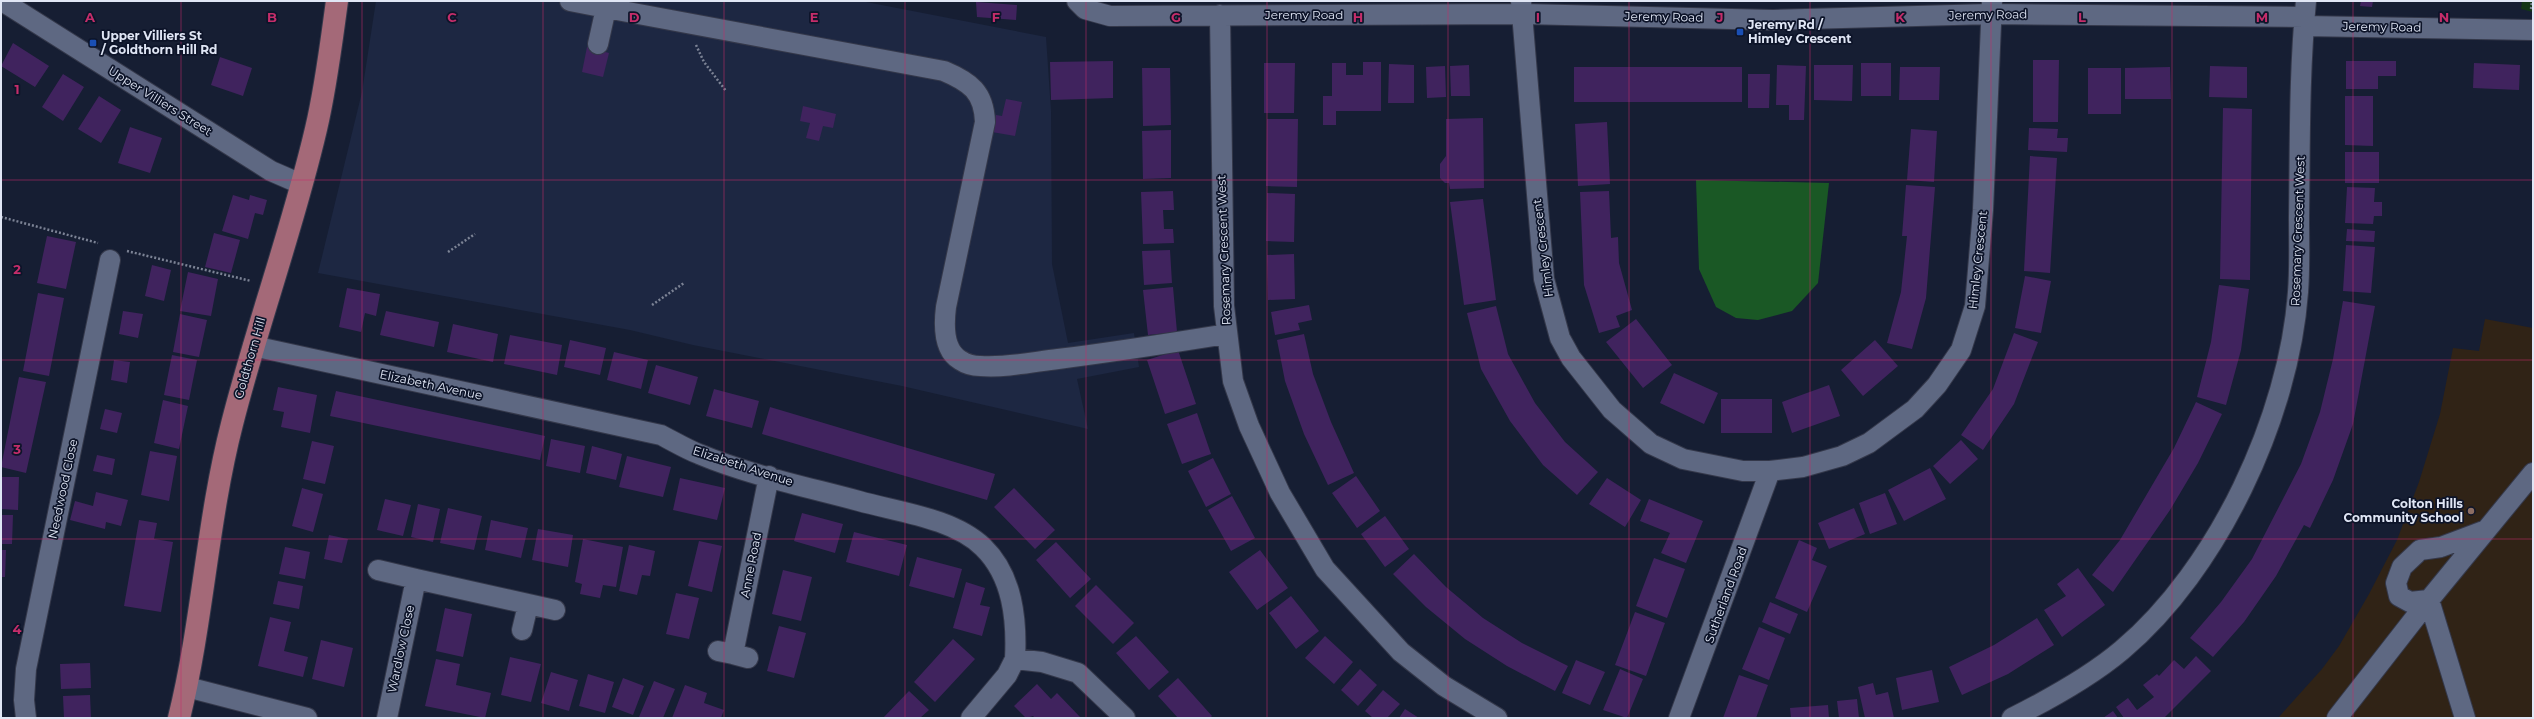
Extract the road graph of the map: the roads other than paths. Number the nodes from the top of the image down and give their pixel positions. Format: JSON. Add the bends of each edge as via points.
{"nodes":[{"id":1,"x":2,"y":1,"type":"edge"},
{"id":2,"x":337,"y":1,"type":"edge"},
{"id":3,"x":570,"y":1,"type":"edge"},
{"id":4,"x":1077,"y":1,"type":"edge"},
{"id":5,"x":606,"y":8,"type":"junction"},
{"id":6,"x":1522,"y":8,"type":"edge"},
{"id":7,"x":1992,"y":8,"type":"edge"},
{"id":8,"x":1220,"y":15,"type":"junction"},
{"id":9,"x":2305,"y":15,"type":"edge"},
{"id":10,"x":2533,"y":30,"type":"edge"},
{"id":11,"x":598,"y":44,"type":"dead end"},
{"id":12,"x":301,"y":184,"type":"junction"},
{"id":13,"x":112,"y":252,"type":"road end"},
{"id":14,"x":1227,"y":334,"type":"junction"},
{"id":15,"x":253,"y":346,"type":"junction"},
{"id":16,"x":1770,"y":471,"type":"junction"},
{"id":17,"x":2533,"y":473,"type":"edge"},
{"id":18,"x":769,"y":476,"type":"junction"},
{"id":19,"x":2486,"y":530,"type":"junction"},
{"id":20,"x":378,"y":570,"type":"dead end"},
{"id":21,"x":416,"y":579,"type":"junction"},
{"id":22,"x":2429,"y":600,"type":"junction"},
{"id":23,"x":528,"y":604,"type":"junction"},
{"id":24,"x":555,"y":610,"type":"dead end"},
{"id":25,"x":522,"y":630,"type":"dead end"},
{"id":26,"x":733,"y":654,"type":"dead end"},
{"id":27,"x":1015,"y":659,"type":"junction"},
{"id":28,"x":187,"y":687,"type":"junction"},
{"id":29,"x":26,"y":718,"type":"edge"},
{"id":30,"x":179,"y":718,"type":"edge"},
{"id":31,"x":307,"y":718,"type":"edge"},
{"id":32,"x":387,"y":718,"type":"edge"},
{"id":33,"x":971,"y":718,"type":"edge"},
{"id":34,"x":1125,"y":718,"type":"edge"},
{"id":35,"x":1497,"y":718,"type":"edge"},
{"id":36,"x":1679,"y":718,"type":"edge"},
{"id":37,"x":2012,"y":718,"type":"edge"},
{"id":38,"x":2337,"y":718,"type":"edge"},
{"id":39,"x":2465,"y":718,"type":"edge"}],
"edges":[{"from":1,"to":12,"type":"street","name":"Upper Villiers Street","via":[[271,170]]},
{"from":2,"to":12,"type":"main road","name":"Goldthorn Hill","via":[[318,121]]},
{"from":3,"to":5,"type":"street"},
{"from":4,"to":8,"type":"street","name":"Jeremy Road","via":[[1085,9],[1110,16]]},
{"from":5,"to":11,"type":"street"},
{"from":5,"to":14,"type":"street","via":[[944,71],[970,84],[985,106],[985,122],[946,307],[947,338],[950,349],[958,359],[970,365],[999,366],[1137,349]]},
{"from":6,"to":7,"type":"street","name":"Jeremy Road","via":[[1773,20]]},
{"from":6,"to":8,"type":"street","name":"Jeremy Road"},
{"from":6,"to":16,"type":"street","name":"Himley Crescent","via":[[1544,279],[1560,338],[1571,358],[1612,410],[1651,444],[1683,459],[1708,466],[1744,471]]},
{"from":7,"to":9,"type":"street","name":"Jeremy Road"},
{"from":7,"to":16,"type":"street","name":"Himley Crescent","via":[[1983,210],[1975,306],[1961,350],[1937,385],[1915,409],[1869,443],[1842,456],[1803,467]]},
{"from":8,"to":14,"type":"street","name":"Rosemary Crescent West","via":[[1224,306]]},
{"from":9,"to":10,"type":"street","name":"Jeremy Road"},
{"from":9,"to":37,"type":"street","name":"Rosemary Crescent West","via":[[2298,293],[2287,366],[2276,406],[2257,456],[2213,539],[2179,591],[2165,606],[2121,651],[2053,697]]},
{"from":12,"to":15,"type":"main road","name":"Goldthorn Hill"},
{"from":13,"to":29,"type":"street","name":"Needwood Close","via":[[26,669]]},
{"from":14,"to":35,"type":"street","name":"Rosemary Crescent West","via":[[1233,381],[1249,426],[1280,492],[1325,569],[1401,652],[1444,686]]},
{"from":15,"to":18,"type":"street","name":"Elizabeth Avenue","via":[[661,435],[699,454]]},
{"from":15,"to":28,"type":"main road","name":"Goldthorn Hill","via":[[221,472]]},
{"from":16,"to":36,"type":"street","name":"Sutherland Road"},
{"from":17,"to":19,"type":"street"},
{"from":18,"to":26,"type":"street","name":"Anne Road"},
{"from":18,"to":27,"type":"street","name":"Elizabeth Avenue","via":[[956,528],[968,534],[997,564],[1005,579],[1014,610]]},
{"from":19,"to":22,"type":"street"},
{"from":19,"to":22,"type":"street","via":[[2442,546],[2420,550],[2402,567],[2396,583],[2399,596],[2410,602]]},
{"from":20,"to":21,"type":"street"},
{"from":21,"to":23,"type":"street"},
{"from":21,"to":32,"type":"street","name":"Wardlow Close"},
{"from":22,"to":38,"type":"street"},
{"from":22,"to":39,"type":"street"},
{"from":23,"to":24,"type":"street"},
{"from":23,"to":25,"type":"street"},
{"from":27,"to":33,"type":"street","via":[[1007,675]]},
{"from":27,"to":34,"type":"street","via":[[1042,662],[1078,673]]},
{"from":28,"to":30,"type":"main road","name":"Goldthorn Hill"},
{"from":28,"to":31,"type":"street"}]}
